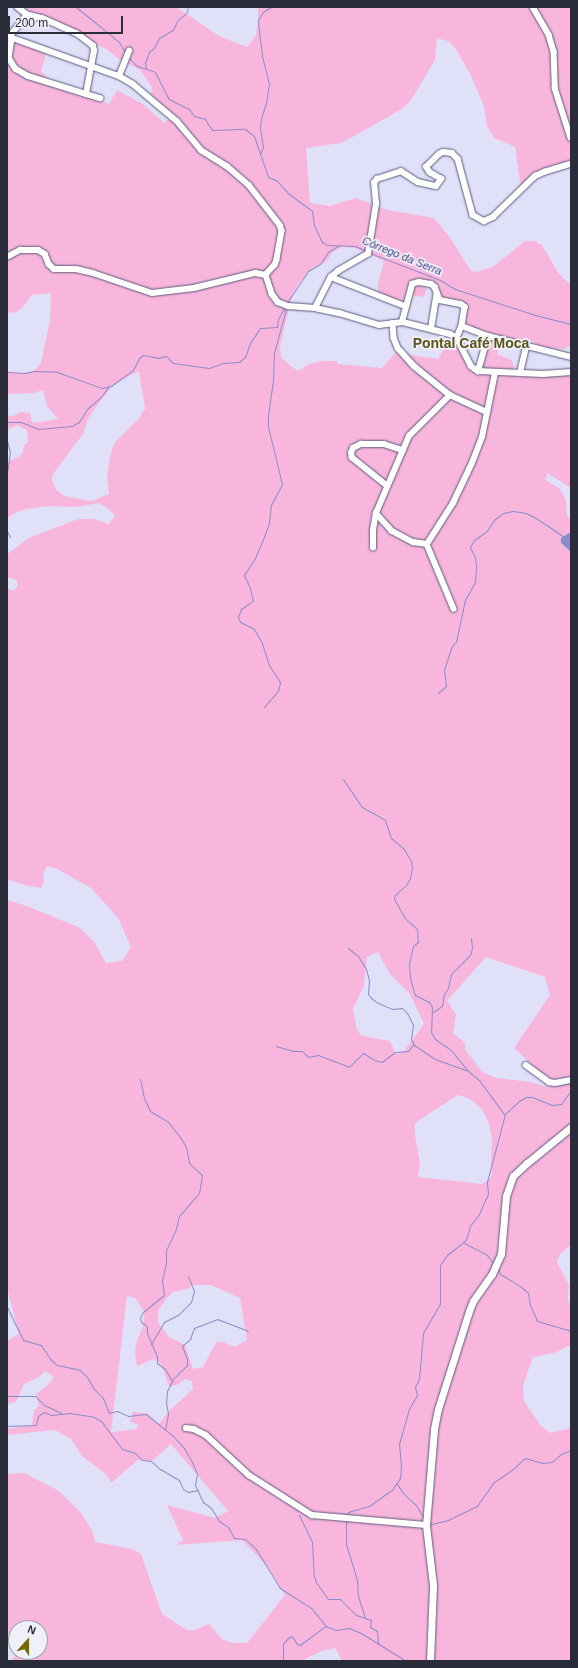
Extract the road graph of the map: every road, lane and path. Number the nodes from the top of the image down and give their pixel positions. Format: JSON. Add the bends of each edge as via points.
{"nodes":[{"id":1,"x":17,"y":7,"type":"edge"},
{"id":2,"x":533,"y":7,"type":"edge"},
{"id":3,"x":26,"y":15,"type":"junction"},
{"id":4,"x":9,"y":39,"type":"edge"},
{"id":5,"x":129,"y":51,"type":"dead end"},
{"id":6,"x":90,"y":66,"type":"junction"},
{"id":7,"x":119,"y":76,"type":"junction"},
{"id":8,"x":86,"y":94,"type":"junction"},
{"id":9,"x":100,"y":98,"type":"dead end"},
{"id":10,"x":571,"y":138,"type":"edge"},
{"id":11,"x":571,"y":164,"type":"edge"},
{"id":12,"x":7,"y":257,"type":"edge"},
{"id":13,"x":266,"y":275,"type":"junction"},
{"id":14,"x":331,"y":277,"type":"junction"},
{"id":15,"x":437,"y":293,"type":"junction"},
{"id":16,"x":405,"y":306,"type":"junction"},
{"id":17,"x":315,"y":308,"type":"junction"},
{"id":18,"x":402,"y":322,"type":"junction"},
{"id":19,"x":393,"y":323,"type":"junction"},
{"id":20,"x":462,"y":326,"type":"junction"},
{"id":21,"x":431,"y":329,"type":"junction"},
{"id":22,"x":488,"y":336,"type":"junction"},
{"id":23,"x":457,"y":338,"type":"junction"},
{"id":24,"x":526,"y":346,"type":"junction"},
{"id":25,"x":571,"y":357,"type":"edge"},
{"id":26,"x":478,"y":371,"type":"junction"},
{"id":27,"x":571,"y":372,"type":"edge"},
{"id":28,"x":495,"y":373,"type":"junction"},
{"id":29,"x":520,"y":373,"type":"junction"},
{"id":30,"x":450,"y":395,"type":"junction"},
{"id":31,"x":487,"y":412,"type":"junction"},
{"id":32,"x":403,"y":450,"type":"junction"},
{"id":33,"x":387,"y":486,"type":"junction"},
{"id":34,"x":376,"y":513,"type":"junction"},
{"id":35,"x":427,"y":544,"type":"junction"},
{"id":36,"x":373,"y":548,"type":"dead end"},
{"id":37,"x":454,"y":609,"type":"dead end"},
{"id":38,"x":526,"y":1065,"type":"dead end"},
{"id":39,"x":571,"y":1080,"type":"edge"},
{"id":40,"x":571,"y":1127,"type":"edge"},
{"id":41,"x":186,"y":1428,"type":"dead end"},
{"id":42,"x":426,"y":1525,"type":"junction"},
{"id":43,"x":430,"y":1661,"type":"edge"}],
"edges":[{"from":1,"to":3,"type":"street"},
{"from":2,"to":10,"type":"street","via":[[550,35],[554,51],[555,88]]},
{"from":3,"to":4,"type":"street"},
{"from":3,"to":6,"type":"street","via":[[43,19],[87,41],[94,48]]},
{"from":4,"to":6,"type":"street"},
{"from":4,"to":8,"type":"street","via":[[9,58],[16,69],[28,76]]},
{"from":5,"to":7,"type":"street"},
{"from":6,"to":7,"type":"street"},
{"from":6,"to":8,"type":"street"},
{"from":7,"to":13,"type":"street","via":[[177,121],[201,150],[227,166],[249,185],[280,225],[282,231],[277,260]]},
{"from":8,"to":9,"type":"street"},
{"from":11,"to":14,"type":"street","via":[[535,176],[493,217],[484,221],[473,215],[458,159],[452,153],[439,154],[426,167],[441,179],[436,186],[418,182],[401,171],[384,176],[374,183],[376,204],[368,253],[338,270]]},
{"from":12,"to":13,"type":"street","via":[[20,250],[38,250],[45,254],[48,264],[54,269],[76,269],[93,273],[152,293],[194,288],[255,273]]},
{"from":13,"to":17,"type":"street","via":[[272,294],[278,302],[288,306]]},
{"from":14,"to":16,"type":"street"},
{"from":14,"to":17,"type":"street"},
{"from":15,"to":16,"type":"street","via":[[431,284],[414,283]]},
{"from":15,"to":20,"type":"street","via":[[441,300],[465,307]]},
{"from":15,"to":21,"type":"street"},
{"from":16,"to":18,"type":"street"},
{"from":17,"to":19,"type":"street","via":[[379,325]]},
{"from":18,"to":19,"type":"street"},
{"from":18,"to":21,"type":"street"},
{"from":19,"to":30,"type":"street","via":[[398,348],[414,366]]},
{"from":20,"to":22,"type":"street"},
{"from":20,"to":23,"type":"street"},
{"from":21,"to":23,"type":"street"},
{"from":22,"to":24,"type":"street"},
{"from":22,"to":26,"type":"street"},
{"from":23,"to":26,"type":"street","via":[[471,366]]},
{"from":24,"to":25,"type":"street"},
{"from":24,"to":29,"type":"street"},
{"from":26,"to":28,"type":"street"},
{"from":27,"to":29,"type":"street"},
{"from":28,"to":29,"type":"street"},
{"from":28,"to":31,"type":"street"},
{"from":30,"to":31,"type":"street"},
{"from":30,"to":32,"type":"street","via":[[409,436]]},
{"from":31,"to":35,"type":"street","via":[[482,438],[472,463],[453,503]]},
{"from":32,"to":33,"type":"street"},
{"from":32,"to":33,"type":"street","via":[[384,444],[361,444],[353,448],[352,458]]},
{"from":33,"to":34,"type":"street"},
{"from":34,"to":35,"type":"street","via":[[392,531],[413,542]]},
{"from":34,"to":36,"type":"street"},
{"from":35,"to":37,"type":"street"},
{"from":38,"to":39,"type":"street","via":[[549,1082]]},
{"from":40,"to":42,"type":"main road","via":[[513,1176],[508,1188],[501,1254],[469,1311],[438,1409]]},
{"from":41,"to":42,"type":"street","via":[[206,1435],[249,1476],[312,1515]]},
{"from":42,"to":43,"type":"main road","via":[[433,1585]]}]}
